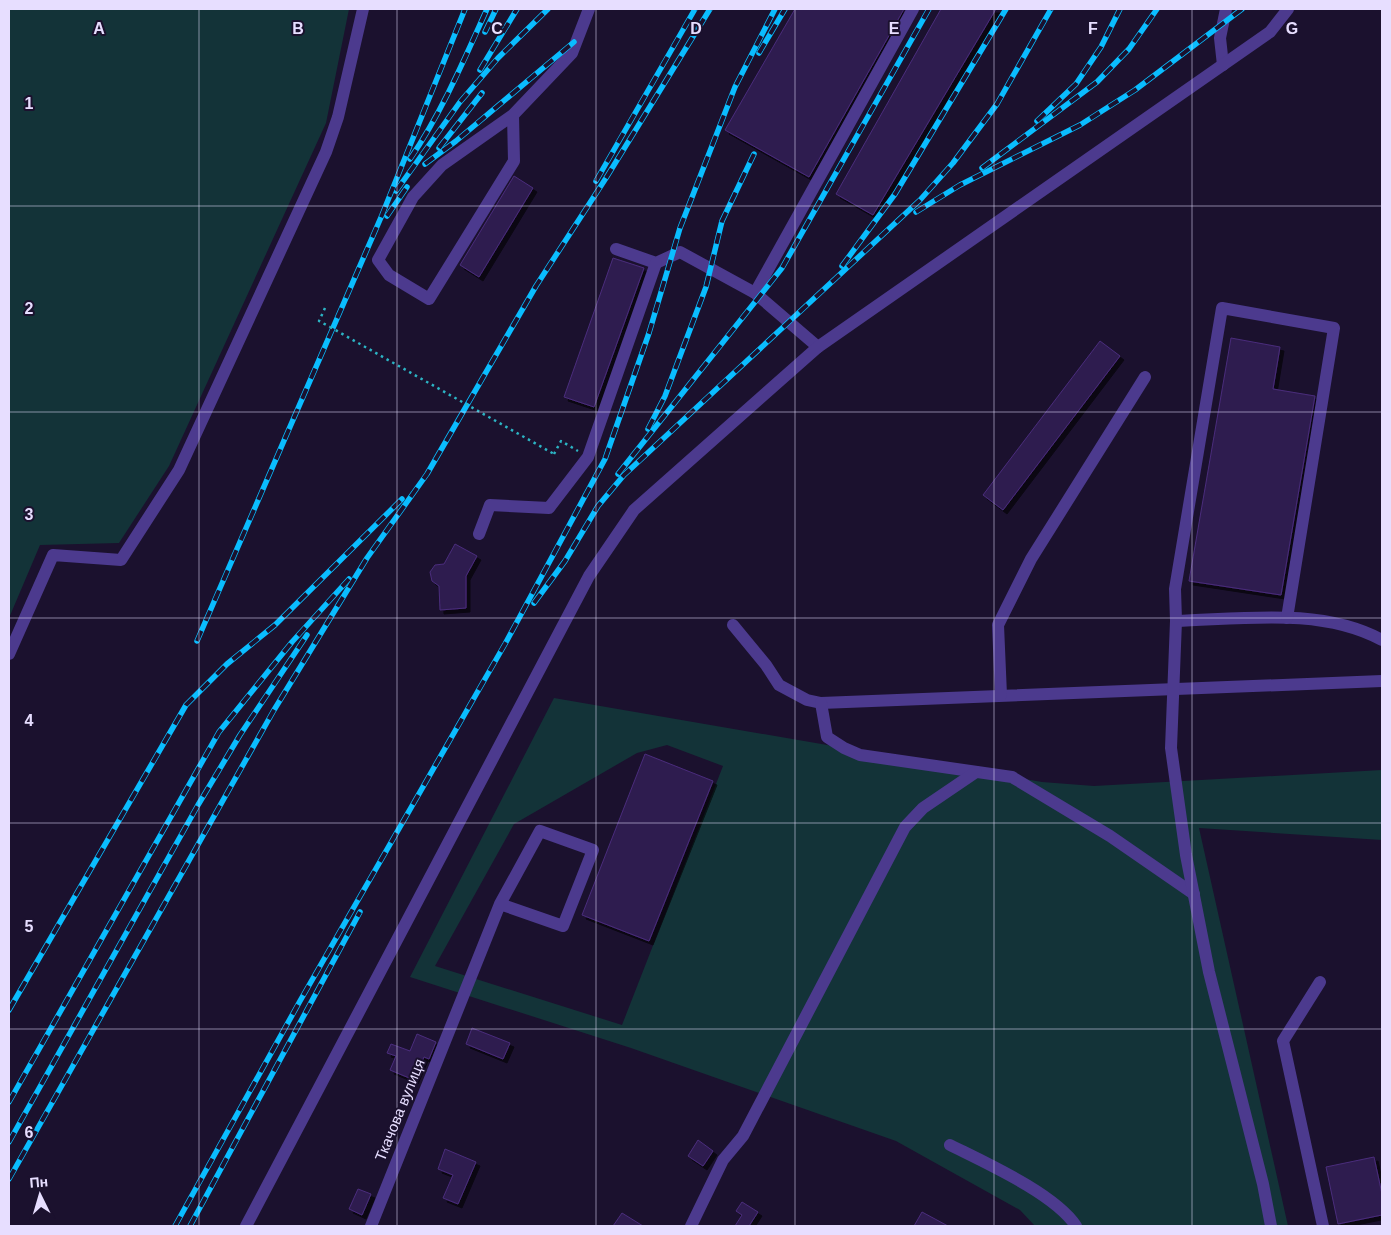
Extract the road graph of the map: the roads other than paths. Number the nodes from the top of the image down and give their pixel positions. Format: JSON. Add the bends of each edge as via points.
{"nodes":[{"id":1,"x":363,"y":9,"type":"edge"},
{"id":2,"x":589,"y":9,"type":"edge"},
{"id":3,"x":913,"y":9,"type":"edge"},
{"id":4,"x":1226,"y":9,"type":"edge"},
{"id":5,"x":1288,"y":9,"type":"edge"},
{"id":6,"x":1223,"y":65,"type":"junction"},
{"id":7,"x":513,"y":115,"type":"junction"},
{"id":8,"x":616,"y":249,"type":"dead end"},
{"id":9,"x":656,"y":263,"type":"junction"},
{"id":10,"x":755,"y":293,"type":"junction"},
{"id":11,"x":818,"y":347,"type":"junction"},
{"id":12,"x":1145,"y":377,"type":"dead end"},
{"id":13,"x":480,"y":534,"type":"dead end"},
{"id":14,"x":1286,"y":618,"type":"junction"},
{"id":15,"x":1176,"y":620,"type":"junction"},
{"id":16,"x":733,"y":625,"type":"dead end"},
{"id":17,"x":1382,"y":640,"type":"edge"},
{"id":18,"x":9,"y":654,"type":"edge"},
{"id":19,"x":1382,"y":682,"type":"edge"},
{"id":20,"x":1173,"y":689,"type":"junction"},
{"id":21,"x":1001,"y":695,"type":"junction"},
{"id":22,"x":821,"y":703,"type":"junction"},
{"id":23,"x":976,"y":772,"type":"junction"},
{"id":24,"x":1194,"y":894,"type":"junction"},
{"id":25,"x":500,"y":904,"type":"junction"},
{"id":26,"x":1320,"y":982,"type":"dead end"},
{"id":27,"x":950,"y":1146,"type":"dead end"},
{"id":28,"x":246,"y":1226,"type":"edge"},
{"id":29,"x":371,"y":1226,"type":"edge"},
{"id":30,"x":691,"y":1226,"type":"edge"},
{"id":31,"x":1076,"y":1226,"type":"edge"},
{"id":32,"x":1271,"y":1226,"type":"edge"},
{"id":33,"x":1324,"y":1226,"type":"edge"}],
"edges":[{"from":1,"to":18,"type":"street","via":[[338,118],[326,152],[180,470],[121,560],[53,555]]},
{"from":2,"to":7,"type":"street","via":[[572,53]]},
{"from":3,"to":10,"type":"street"},
{"from":4,"to":6,"type":"street","via":[[1220,38]]},
{"from":5,"to":6,"type":"street","via":[[1270,32]]},
{"from":6,"to":11,"type":"street"},
{"from":7,"to":7,"type":"street","via":[[514,161],[429,299],[389,275],[378,260],[413,197],[442,165]]},
{"from":8,"to":9,"type":"street"},
{"from":9,"to":10,"type":"street","via":[[680,252]]},
{"from":9,"to":13,"type":"street","via":[[588,457],[549,508],[490,505]]},
{"from":10,"to":11,"type":"street"},
{"from":11,"to":28,"type":"street","via":[[634,510],[589,576]]},
{"from":12,"to":21,"type":"street","via":[[1031,559],[998,625]]},
{"from":14,"to":15,"type":"street"},
{"from":14,"to":15,"type":"street","via":[[1334,328],[1222,308],[1175,590]]},
{"from":14,"to":17,"type":"street","via":[[1329,622]]},
{"from":15,"to":20,"type":"street"},
{"from":16,"to":22,"type":"street","via":[[779,685],[807,700]]},
{"from":19,"to":20,"type":"street"},
{"from":20,"to":21,"type":"street"},
{"from":20,"to":24,"type":"street","via":[[1171,748]]},
{"from":21,"to":22,"type":"street"},
{"from":22,"to":23,"type":"street","via":[[827,737],[844,748],[860,754]]},
{"from":23,"to":24,"type":"street","via":[[1012,777],[1034,789]]},
{"from":23,"to":30,"type":"street","via":[[923,808],[905,827],[743,1136],[723,1160]]},
{"from":24,"to":32,"type":"street","via":[[1209,972]]},
{"from":25,"to":25,"type":"street","name":"Ткачова вулиця","via":[[563,926],[592,850],[540,831]]},
{"from":25,"to":29,"type":"street","name":"Ткачова вулиця"},
{"from":26,"to":33,"type":"street","via":[[1283,1041]]},
{"from":27,"to":31,"type":"street","via":[[1044,1197]]}]}
